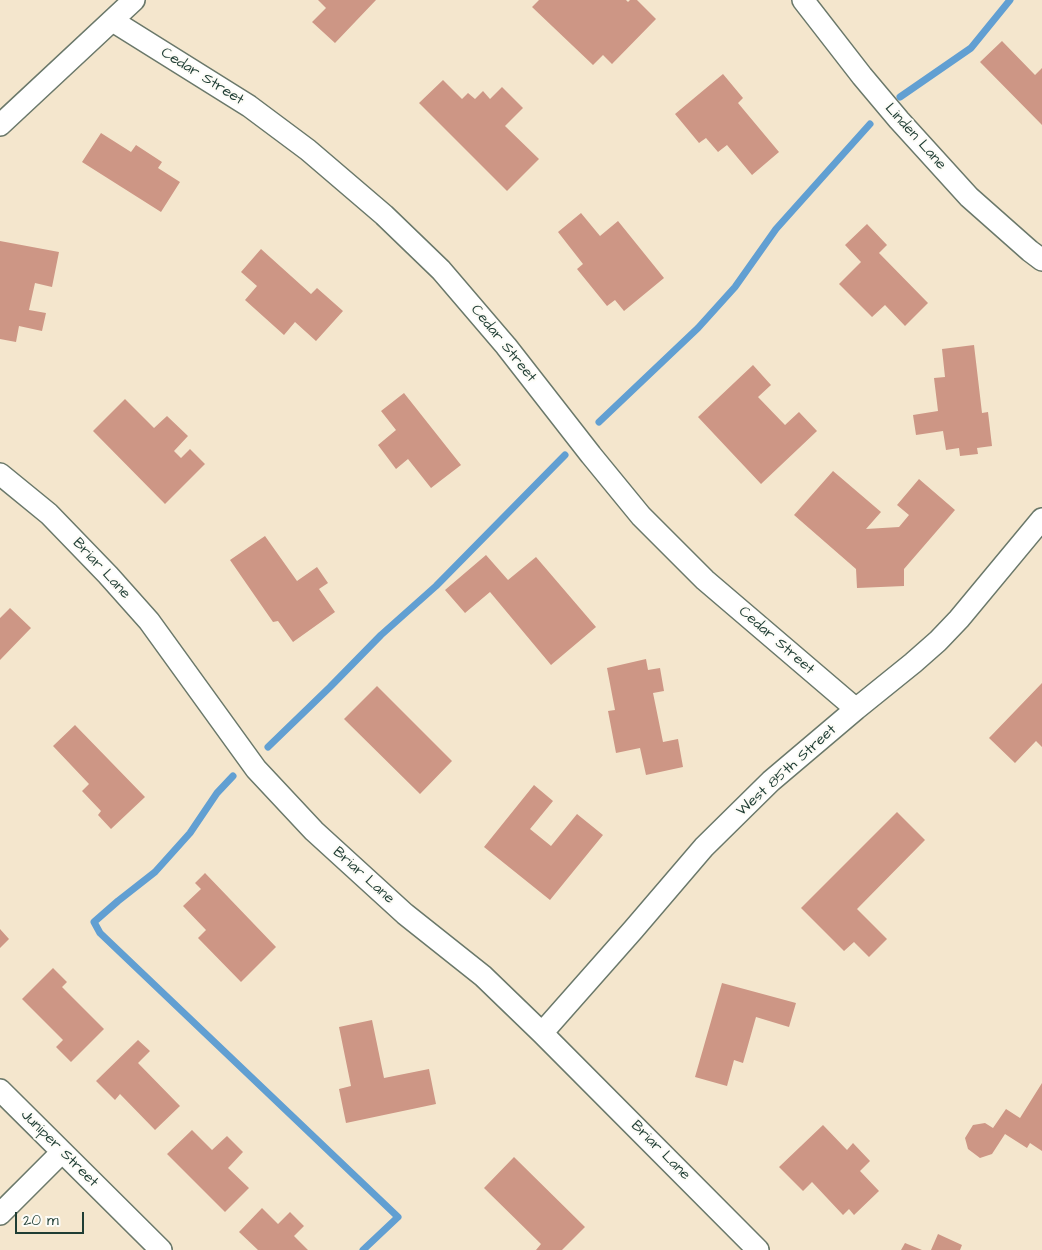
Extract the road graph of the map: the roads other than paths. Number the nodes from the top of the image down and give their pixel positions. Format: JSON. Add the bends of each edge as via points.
{"nodes":[{"id":1,"x":134,"y":0,"type":"edge"},
{"id":2,"x":803,"y":0,"type":"edge"},
{"id":3,"x":113,"y":21,"type":"junction"},
{"id":4,"x":0,"y":126,"type":"edge"},
{"id":5,"x":1042,"y":260,"type":"edge"},
{"id":6,"x":0,"y":474,"type":"edge"},
{"id":7,"x":1042,"y":520,"type":"edge"},
{"id":8,"x":856,"y":709,"type":"junction"},
{"id":9,"x":542,"y":1033,"type":"junction"},
{"id":10,"x":0,"y":1090,"type":"edge"},
{"id":11,"x":62,"y":1152,"type":"junction"},
{"id":12,"x":0,"y":1214,"type":"edge"},
{"id":13,"x":161,"y":1250,"type":"edge"},
{"id":14,"x":758,"y":1250,"type":"edge"}],
"edges":[{"from":1,"to":3,"type":"street"},
{"from":2,"to":5,"type":"street","name":"Linden Lane","via":[[862,76],[937,163],[969,197]]},
{"from":3,"to":4,"type":"street"},
{"from":3,"to":8,"type":"street","name":"Cedar Street","via":[[249,106],[308,150],[384,215],[441,270],[506,346],[641,516],[705,580]]},
{"from":6,"to":9,"type":"street","name":"Briar Lane","via":[[49,514],[149,621],[256,769],[314,831],[405,914],[483,976]]},
{"from":7,"to":8,"type":"street","name":"West 85th Street","via":[[938,641]]},
{"from":8,"to":9,"type":"street","name":"West 85th Street","via":[[771,781],[704,847]]},
{"from":9,"to":14,"type":"street","name":"Briar Lane"},
{"from":10,"to":11,"type":"street","name":"Juniper Street"},
{"from":11,"to":12,"type":"street"},
{"from":11,"to":13,"type":"street","name":"Juniper Street"}]}
